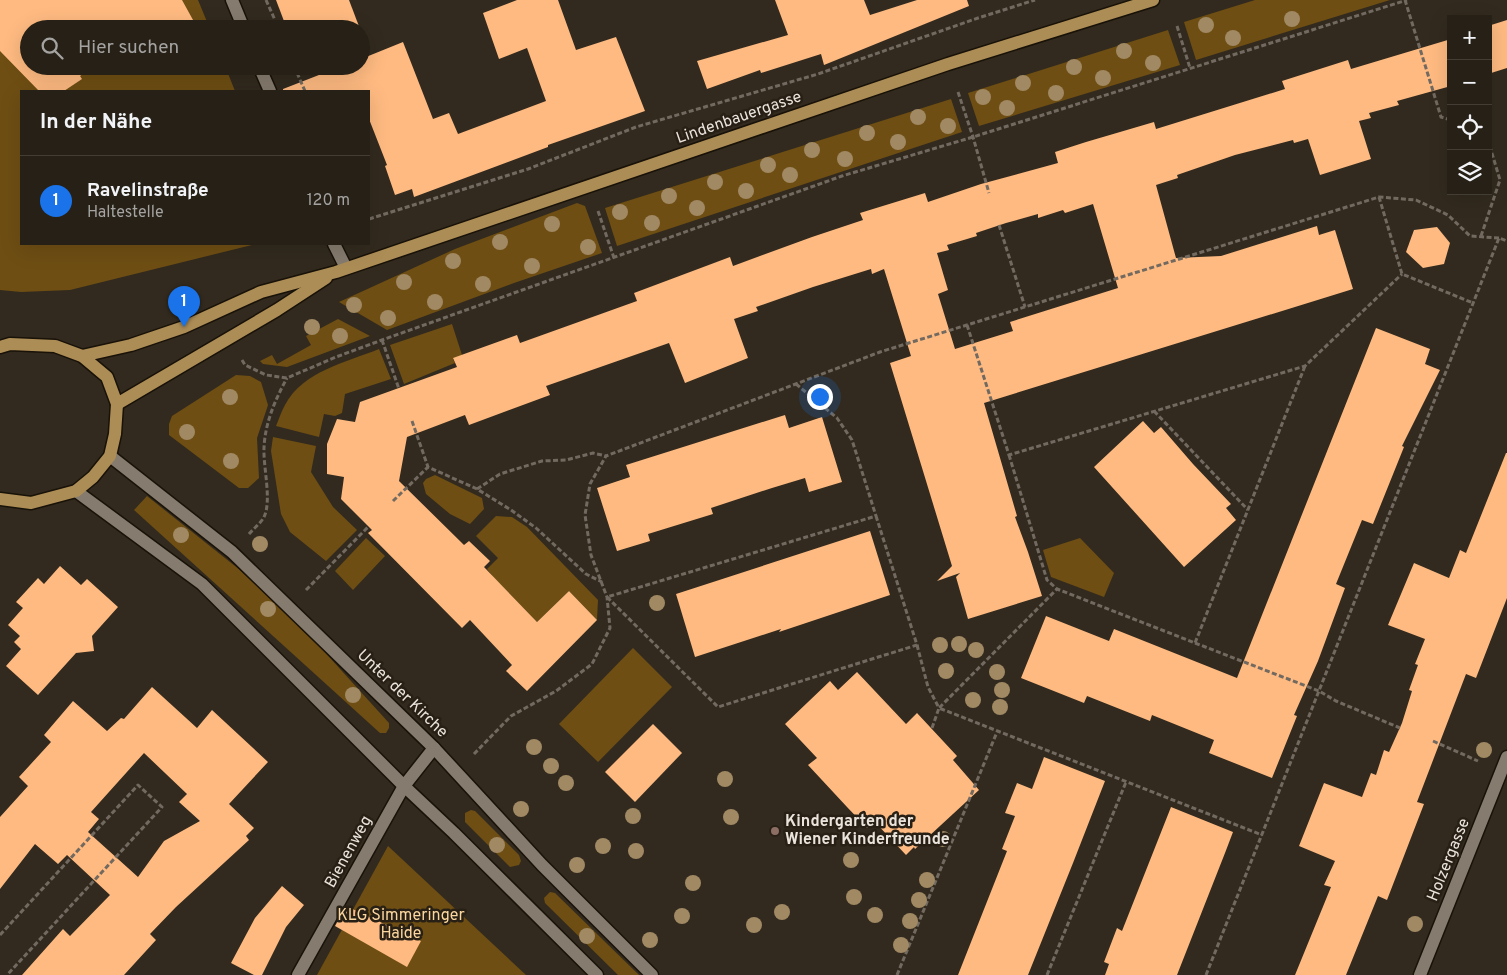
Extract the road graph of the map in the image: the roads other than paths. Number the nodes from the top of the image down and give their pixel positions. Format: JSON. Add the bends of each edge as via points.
{"nodes":[{"id":1,"x":232,"y":0,"type":"edge"},
{"id":2,"x":1153,"y":0,"type":"edge"},
{"id":3,"x":240,"y":20,"type":"edge"},
{"id":4,"x":264,"y":75,"type":"edge"},
{"id":5,"x":270,"y":90,"type":"edge"},
{"id":6,"x":334,"y":245,"type":"edge"},
{"id":7,"x":341,"y":270,"type":"junction"},
{"id":8,"x":0,"y":347,"type":"edge"},
{"id":9,"x":82,"y":356,"type":"junction"},
{"id":10,"x":117,"y":404,"type":"junction"},
{"id":11,"x":110,"y":456,"type":"junction"},
{"id":12,"x":76,"y":491,"type":"junction"},
{"id":13,"x":0,"y":500,"type":"edge"},
{"id":14,"x":434,"y":748,"type":"junction"},
{"id":15,"x":1507,"y":757,"type":"edge"},
{"id":16,"x":404,"y":786,"type":"junction"},
{"id":17,"x":298,"y":975,"type":"edge"},
{"id":18,"x":597,"y":975,"type":"edge"},
{"id":19,"x":652,"y":975,"type":"edge"},
{"id":20,"x":1420,"y":975,"type":"edge"}],
"edges":[{"from":1,"to":3,"type":"street"},
{"from":2,"to":7,"type":"main road","name":"Lindenbauergasse","via":[[957,62]]},
{"from":4,"to":5,"type":"street"},
{"from":6,"to":7,"type":"street"},
{"from":7,"to":9,"type":"main road","name":"Lindenbauergasse","via":[[261,292],[184,327],[131,345]]},
{"from":7,"to":10,"type":"main road","name":"Lindenbauergasse"},
{"from":8,"to":9,"type":"main road","via":[[10,344],[56,346]]},
{"from":9,"to":10,"type":"main road","via":[[107,377]]},
{"from":10,"to":11,"type":"main road"},
{"from":11,"to":12,"type":"main road"},
{"from":11,"to":14,"type":"street","name":"Unter der Kirche","via":[[232,552]]},
{"from":12,"to":13,"type":"main road","via":[[31,503]]},
{"from":12,"to":16,"type":"street","via":[[202,584]]},
{"from":14,"to":16,"type":"street","name":"Bienenweg"},
{"from":14,"to":19,"type":"street","name":"Unter der Kirche","via":[[542,865]]},
{"from":15,"to":20,"type":"street","name":"Holzergasse"},
{"from":16,"to":17,"type":"street","name":"Bienenweg"},
{"from":16,"to":18,"type":"street"}]}
